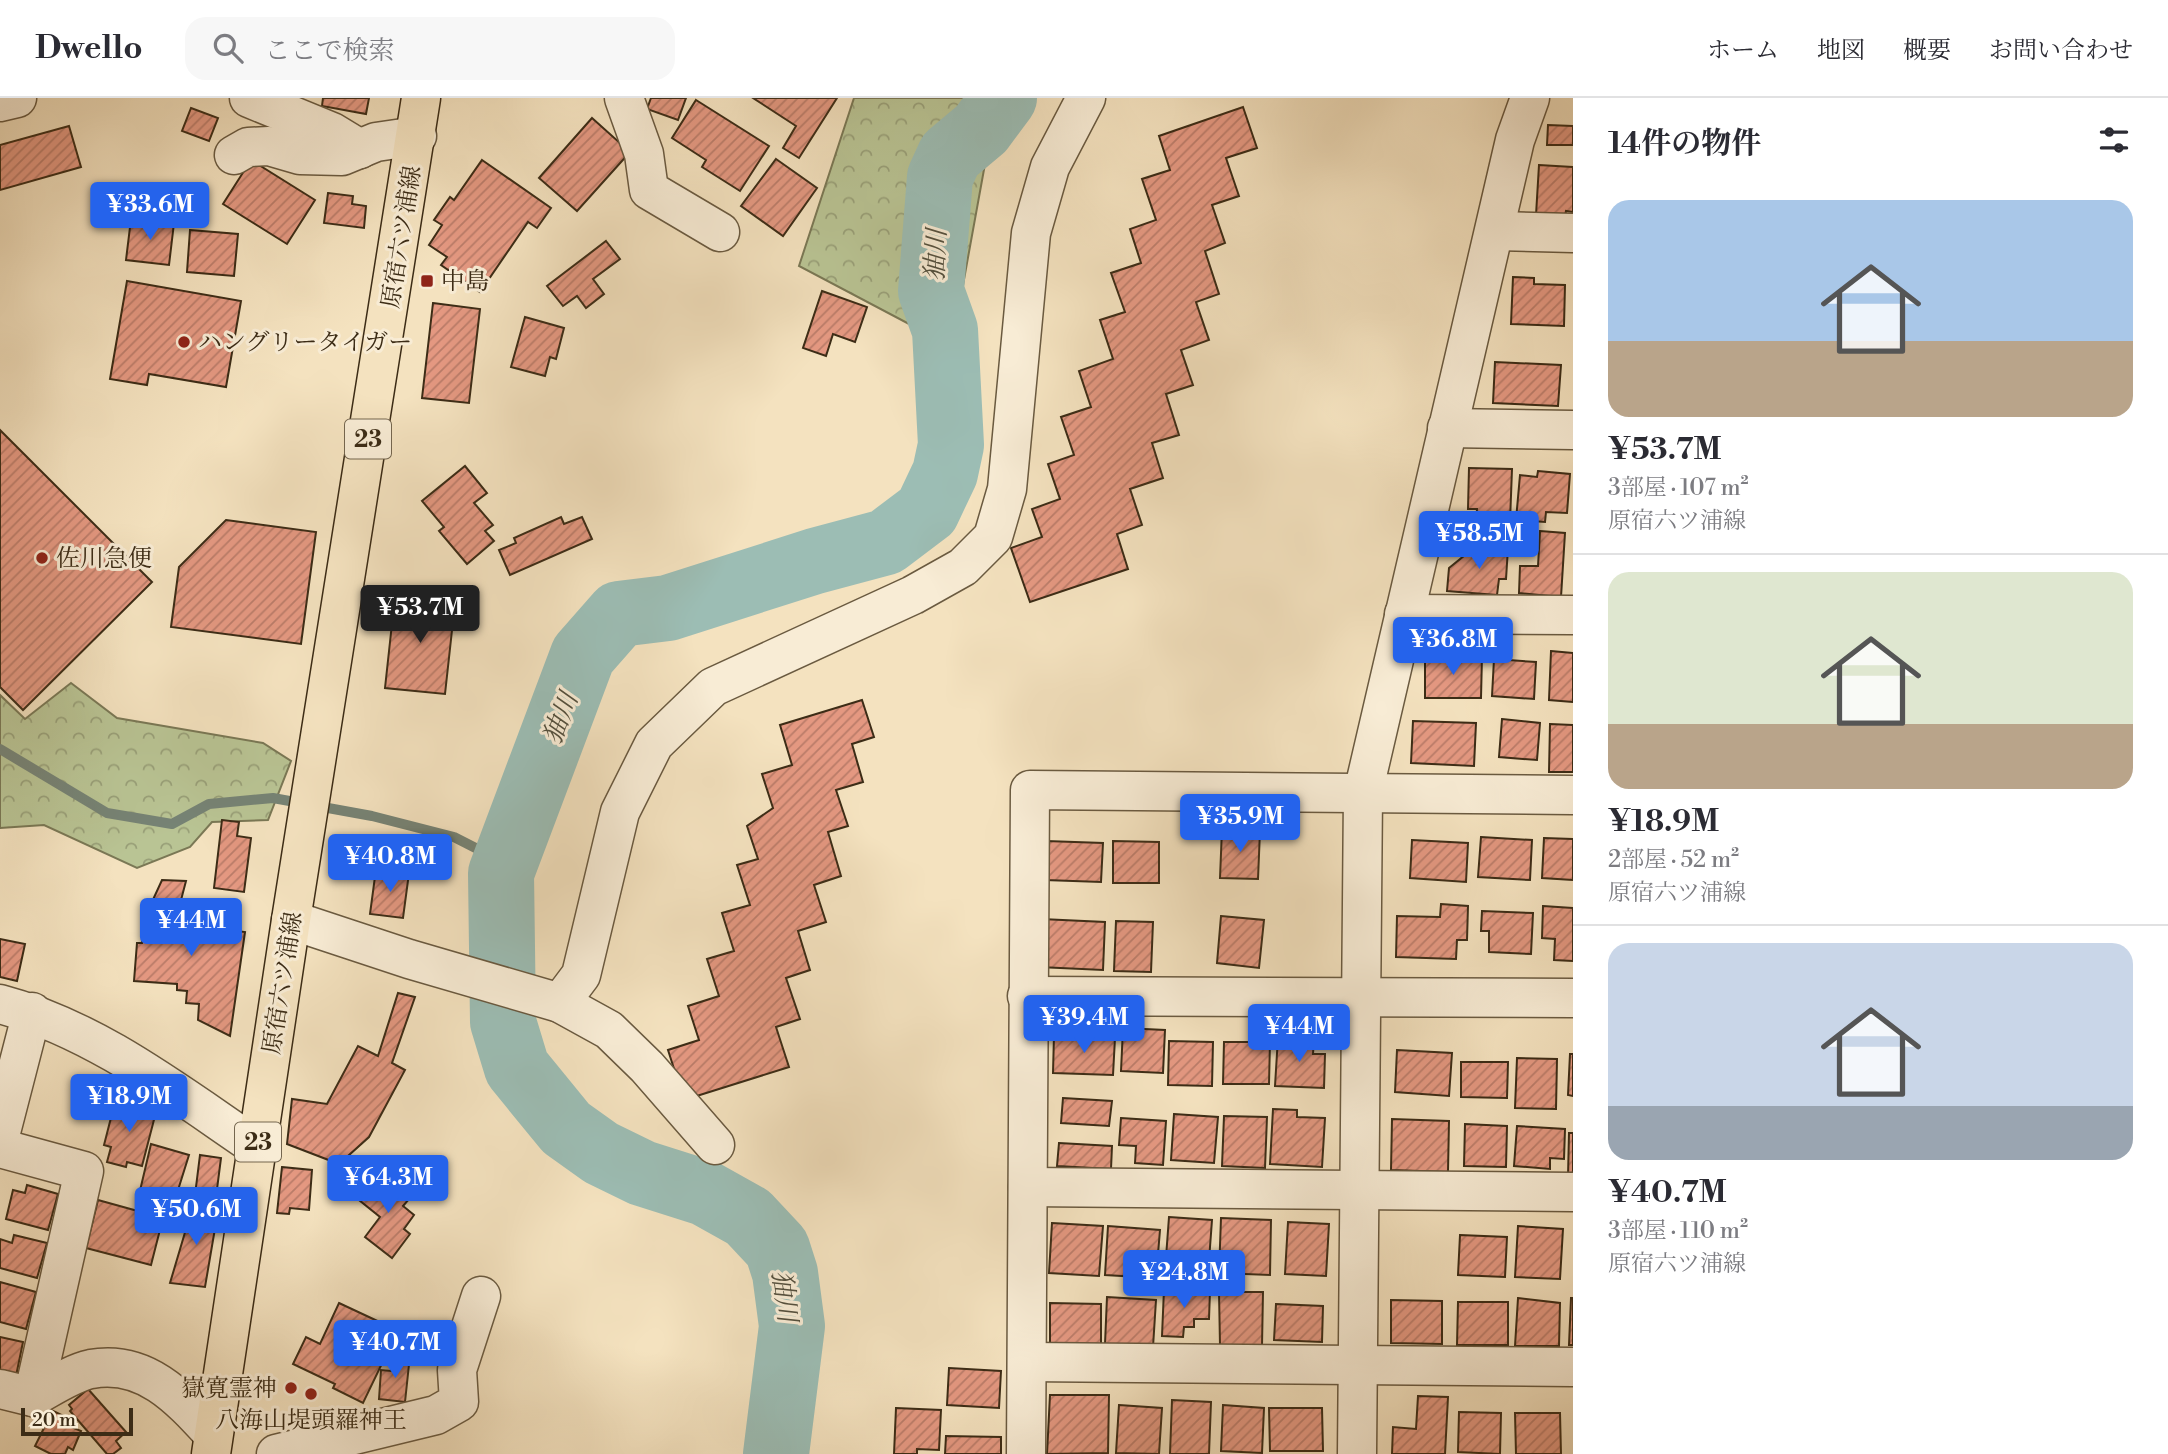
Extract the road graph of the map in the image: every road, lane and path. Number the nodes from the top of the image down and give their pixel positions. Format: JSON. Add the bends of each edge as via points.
{"nodes":[{"id":1,"x":17,"y":98,"type":"edge"},
{"id":2,"x":249,"y":98,"type":"edge"},
{"id":3,"x":421,"y":98,"type":"edge"},
{"id":4,"x":624,"y":98,"type":"edge"},
{"id":5,"x":1086,"y":98,"type":"edge"},
{"id":6,"x":1530,"y":98,"type":"edge"},
{"id":7,"x":0,"y":102,"type":"edge"},
{"id":8,"x":417,"y":136,"type":"junction"},
{"id":9,"x":360,"y":149,"type":"junction"},
{"id":10,"x":234,"y":155,"type":"dead end"},
{"id":11,"x":1496,"y":231,"type":"junction"},
{"id":12,"x":720,"y":232,"type":"dead end"},
{"id":13,"x":1573,"y":233,"type":"edge"},
{"id":14,"x":1447,"y":428,"type":"junction"},
{"id":15,"x":1573,"y":430,"type":"edge"},
{"id":16,"x":1404,"y":614,"type":"junction"},
{"id":17,"x":1573,"y":615,"type":"edge"},
{"id":18,"x":1363,"y":793,"type":"junction"},
{"id":19,"x":1573,"y":795,"type":"edge"},
{"id":20,"x":291,"y":920,"type":"junction"},
{"id":21,"x":1027,"y":996,"type":"junction"},
{"id":22,"x":1360,"y":997,"type":"junction"},
{"id":23,"x":1573,"y":998,"type":"edge"},
{"id":24,"x":560,"y":1003,"type":"junction"},
{"id":25,"x":16,"y":1008,"type":"edge"},
{"id":26,"x":0,"y":1136,"type":"edge"},
{"id":27,"x":715,"y":1145,"type":"dead end"},
{"id":28,"x":257,"y":1147,"type":"junction"},
{"id":29,"x":0,"y":1149,"type":"edge"},
{"id":30,"x":1028,"y":1187,"type":"junction"},
{"id":31,"x":1357,"y":1190,"type":"junction"},
{"id":32,"x":1573,"y":1192,"type":"edge"},
{"id":33,"x":481,"y":1296,"type":"dead end"},
{"id":34,"x":1028,"y":1362,"type":"junction"},
{"id":35,"x":1359,"y":1365,"type":"junction"},
{"id":36,"x":1573,"y":1367,"type":"edge"},
{"id":37,"x":17,"y":1393,"type":"edge"},
{"id":38,"x":207,"y":1447,"type":"edge"},
{"id":39,"x":276,"y":1454,"type":"edge"},
{"id":40,"x":1026,"y":1454,"type":"edge"},
{"id":41,"x":1357,"y":1454,"type":"edge"}],
"edges":[{"from":1,"to":7,"type":"street"},
{"from":2,"to":9,"type":"street","via":[[332,132]]},
{"from":3,"to":8,"type":"main road","name":"原宿六ツ浦線","number":"23"},
{"from":4,"to":12,"type":"street","via":[[643,154],[649,190]]},
{"from":5,"to":24,"type":"street","via":[[1050,167],[1031,233],[1007,489],[993,537],[963,567],[913,595],[713,687],[654,744],[620,812],[581,975]]},
{"from":6,"to":11,"type":"street","via":[[1515,140]]},
{"from":8,"to":9,"type":"street"},
{"from":8,"to":20,"type":"main road","name":"原宿六ツ浦線","number":"23"},
{"from":9,"to":10,"type":"street","via":[[342,156],[300,155],[269,146],[248,146]]},
{"from":11,"to":13,"type":"street"},
{"from":11,"to":14,"type":"street"},
{"from":14,"to":15,"type":"street"},
{"from":14,"to":16,"type":"street"},
{"from":16,"to":17,"type":"street"},
{"from":16,"to":18,"type":"street"},
{"from":18,"to":19,"type":"street"},
{"from":18,"to":21,"type":"street","via":[[1030,790]]},
{"from":18,"to":22,"type":"street"},
{"from":20,"to":24,"type":"street"},
{"from":20,"to":28,"type":"main road","name":"原宿六ツ浦線","number":"23"},
{"from":21,"to":22,"type":"street"},
{"from":21,"to":30,"type":"street"},
{"from":22,"to":23,"type":"street"},
{"from":22,"to":31,"type":"street"},
{"from":24,"to":27,"type":"street","via":[[609,1030]]},
{"from":25,"to":26,"type":"street"},
{"from":25,"to":28,"type":"street","via":[[106,1048]]},
{"from":28,"to":38,"type":"main road","name":"原宿六ツ浦線","number":"23"},
{"from":29,"to":37,"type":"street","via":[[83,1171]]},
{"from":30,"to":31,"type":"street"},
{"from":30,"to":34,"type":"street"},
{"from":31,"to":32,"type":"street"},
{"from":31,"to":35,"type":"street"},
{"from":33,"to":39,"type":"street","via":[[457,1370],[459,1402],[436,1415]]},
{"from":34,"to":35,"type":"street"},
{"from":34,"to":40,"type":"street"},
{"from":35,"to":36,"type":"street"},
{"from":35,"to":41,"type":"street"},
{"from":37,"to":38,"type":"street","via":[[89,1369],[127,1367],[175,1392]]}]}
